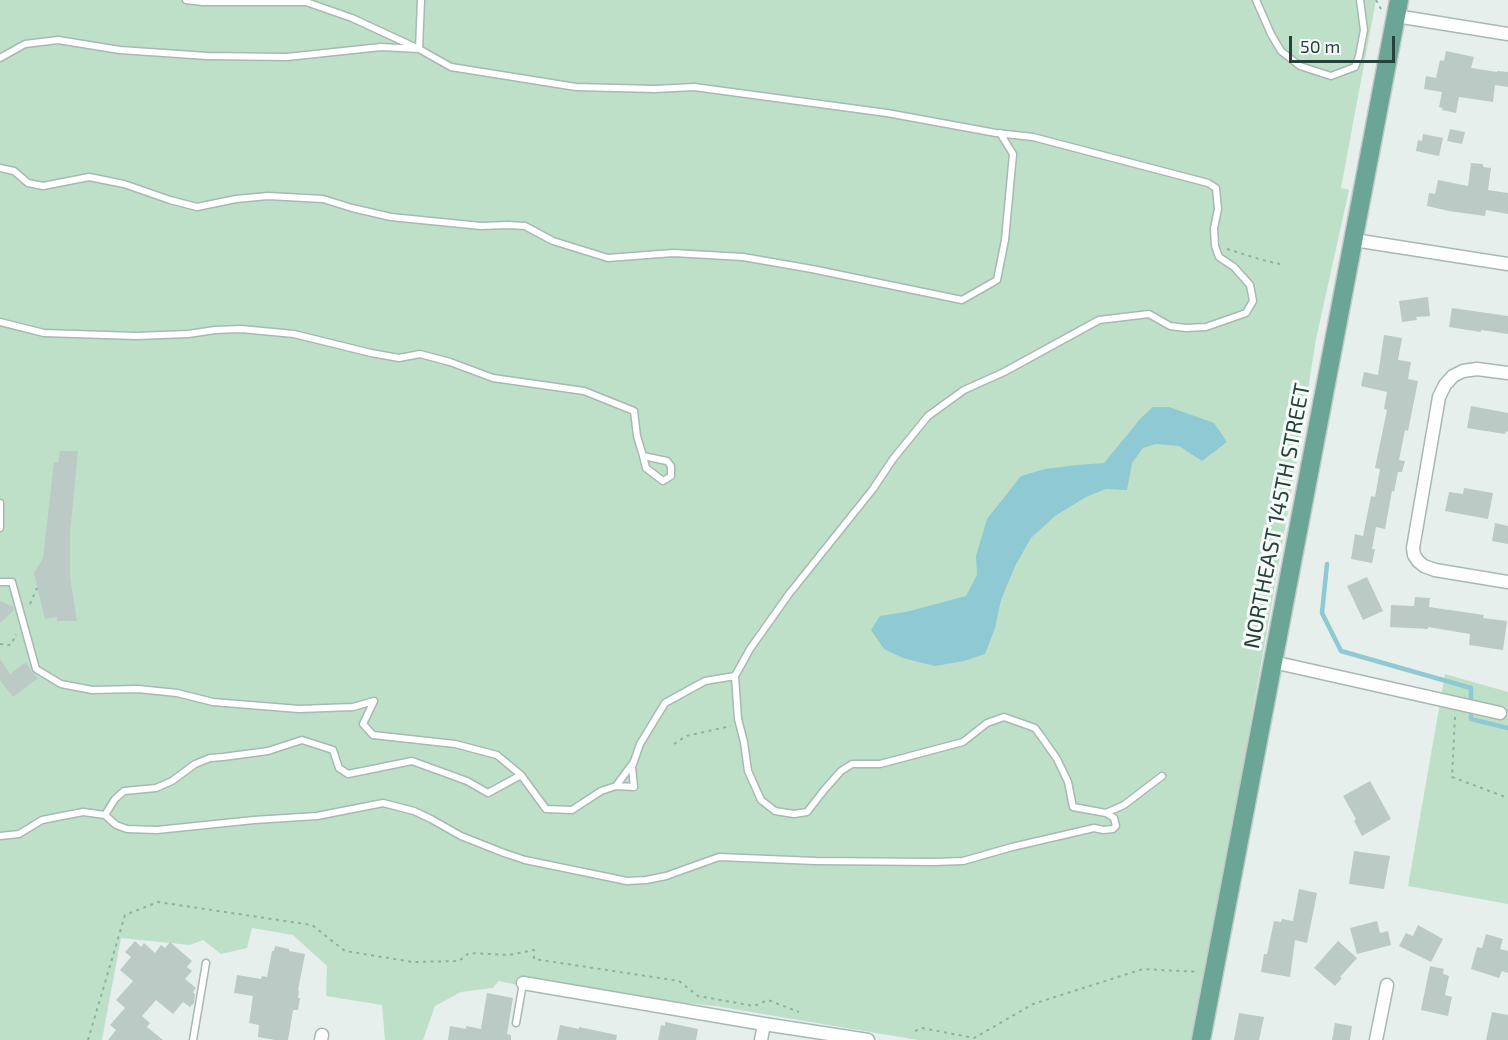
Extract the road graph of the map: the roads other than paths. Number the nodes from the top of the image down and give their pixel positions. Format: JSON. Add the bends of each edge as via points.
{"nodes":[{"id":1,"x":186,"y":0,"type":"edge"},
{"id":2,"x":1256,"y":0,"type":"edge"},
{"id":3,"x":1360,"y":0,"type":"edge"},
{"id":4,"x":420,"y":1,"type":"edge"},
{"id":5,"x":1392,"y":8,"type":"edge"},
{"id":6,"x":1508,"y":34,"type":"edge"},
{"id":7,"x":419,"y":49,"type":"junction"},
{"id":8,"x":0,"y":58,"type":"edge"},
{"id":9,"x":1000,"y":133,"type":"junction"},
{"id":10,"x":0,"y":168,"type":"edge"},
{"id":11,"x":1354,"y":240,"type":"junction"},
{"id":12,"x":1508,"y":264,"type":"edge"},
{"id":13,"x":0,"y":322,"type":"edge"},
{"id":14,"x":1508,"y":374,"type":"edge"},
{"id":15,"x":643,"y":456,"type":"junction"},
{"id":16,"x":0,"y":503,"type":"edge"},
{"id":17,"x":0,"y":528,"type":"edge"},
{"id":18,"x":0,"y":582,"type":"edge"},
{"id":19,"x":1508,"y":582,"type":"edge"},
{"id":20,"x":1273,"y":662,"type":"junction"},
{"id":21,"x":735,"y":676,"type":"junction"},
{"id":22,"x":1500,"y":713,"type":"dead end"},
{"id":23,"x":633,"y":763,"type":"junction"},
{"id":24,"x":521,"y":775,"type":"junction"},
{"id":25,"x":1162,"y":776,"type":"dead end"},
{"id":26,"x":616,"y":786,"type":"junction"},
{"id":27,"x":1106,"y":813,"type":"junction"},
{"id":28,"x":105,"y":815,"type":"junction"},
{"id":29,"x":0,"y":836,"type":"edge"},
{"id":30,"x":206,"y":963,"type":"dead end"},
{"id":31,"x":524,"y":983,"type":"joint"},
{"id":32,"x":1387,"y":984,"type":"dead end"},
{"id":33,"x":516,"y":1023,"type":"dead end"},
{"id":34,"x":764,"y":1024,"type":"junction"},
{"id":35,"x":193,"y":1040,"type":"edge"},
{"id":36,"x":761,"y":1040,"type":"edge"},
{"id":37,"x":868,"y":1040,"type":"edge"},
{"id":38,"x":1201,"y":1040,"type":"edge"},
{"id":39,"x":1376,"y":1040,"type":"edge"}],
"edges":[{"from":1,"to":7,"type":"lane","via":[[306,2]]},
{"from":2,"to":3,"type":"lane","via":[[1281,51],[1300,66],[1331,75],[1355,68],[1364,30]]},
{"from":4,"to":7,"type":"lane"},
{"from":5,"to":6,"type":"street"},
{"from":5,"to":11,"type":"main road","name":"NORTHEAST 145TH STREET"},
{"from":7,"to":8,"type":"lane","via":[[381,47],[287,57],[207,56],[120,50],[58,40],[25,44]]},
{"from":7,"to":9,"type":"lane","via":[[451,67],[576,87],[694,87]]},
{"from":9,"to":10,"type":"lane","via":[[1013,154],[998,280],[962,300],[743,257],[673,253],[608,258],[554,241],[525,226],[391,217],[323,199],[268,196],[197,207],[89,177],[43,186],[28,183],[14,171]]},
{"from":9,"to":21,"type":"lane","via":[[1041,139],[1216,188],[1215,246],[1219,257],[1250,285],[1253,301],[1246,313],[1206,327],[1170,326],[1149,314],[1099,320],[964,390],[928,416],[789,594]]},
{"from":11,"to":12,"type":"street"},
{"from":11,"to":20,"type":"main road","name":"NORTHEAST 145TH STREET"},
{"from":13,"to":15,"type":"lane","via":[[44,333],[136,336],[241,329],[294,334],[399,358],[420,354],[492,378],[584,391],[634,411]]},
{"from":14,"to":19,"type":"street","via":[[1463,371],[1445,385],[1439,397],[1413,548],[1418,561],[1434,570]]},
{"from":15,"to":15,"type":"lane","via":[[646,468],[663,481],[671,476],[668,462]]},
{"from":16,"to":17,"type":"lane"},
{"from":18,"to":24,"type":"lane","via":[[12,582],[36,669],[61,684],[92,690],[177,693],[213,702],[299,709],[353,707],[374,701],[363,724],[373,735],[456,744],[497,755]]},
{"from":20,"to":22,"type":"street"},
{"from":20,"to":38,"type":"main road","name":"NORTHEAST 145TH STREET"},
{"from":21,"to":23,"type":"lane","via":[[705,681],[665,703]]},
{"from":21,"to":27,"type":"lane","via":[[748,771],[761,800],[775,810],[807,812],[841,771],[852,764],[880,764],[963,742],[987,723],[1004,717],[1035,728],[1057,759],[1068,782],[1073,807]]},
{"from":23,"to":26,"type":"lane"},
{"from":23,"to":26,"type":"lane","via":[[634,787]]},
{"from":24,"to":26,"type":"lane","via":[[546,809],[572,810]]},
{"from":24,"to":28,"type":"lane","via":[[488,793],[412,761],[348,774],[339,768],[333,750],[302,740],[268,751],[210,758],[156,788],[124,791]]},
{"from":25,"to":27,"type":"lane","via":[[1124,805]]},
{"from":27,"to":28,"type":"lane","via":[[1114,818],[1113,829],[1094,828],[963,861],[718,857],[666,876],[627,881],[504,854],[414,811],[383,803],[317,816],[157,830],[128,829]]},
{"from":28,"to":29,"type":"lane","via":[[83,812],[42,820],[19,834]]},
{"from":30,"to":35,"type":"lane"},
{"from":31,"to":33,"type":"lane"},
{"from":31,"to":34,"type":"street"},
{"from":32,"to":39,"type":"street"},
{"from":34,"to":36,"type":"street"},
{"from":34,"to":37,"type":"street"}]}
